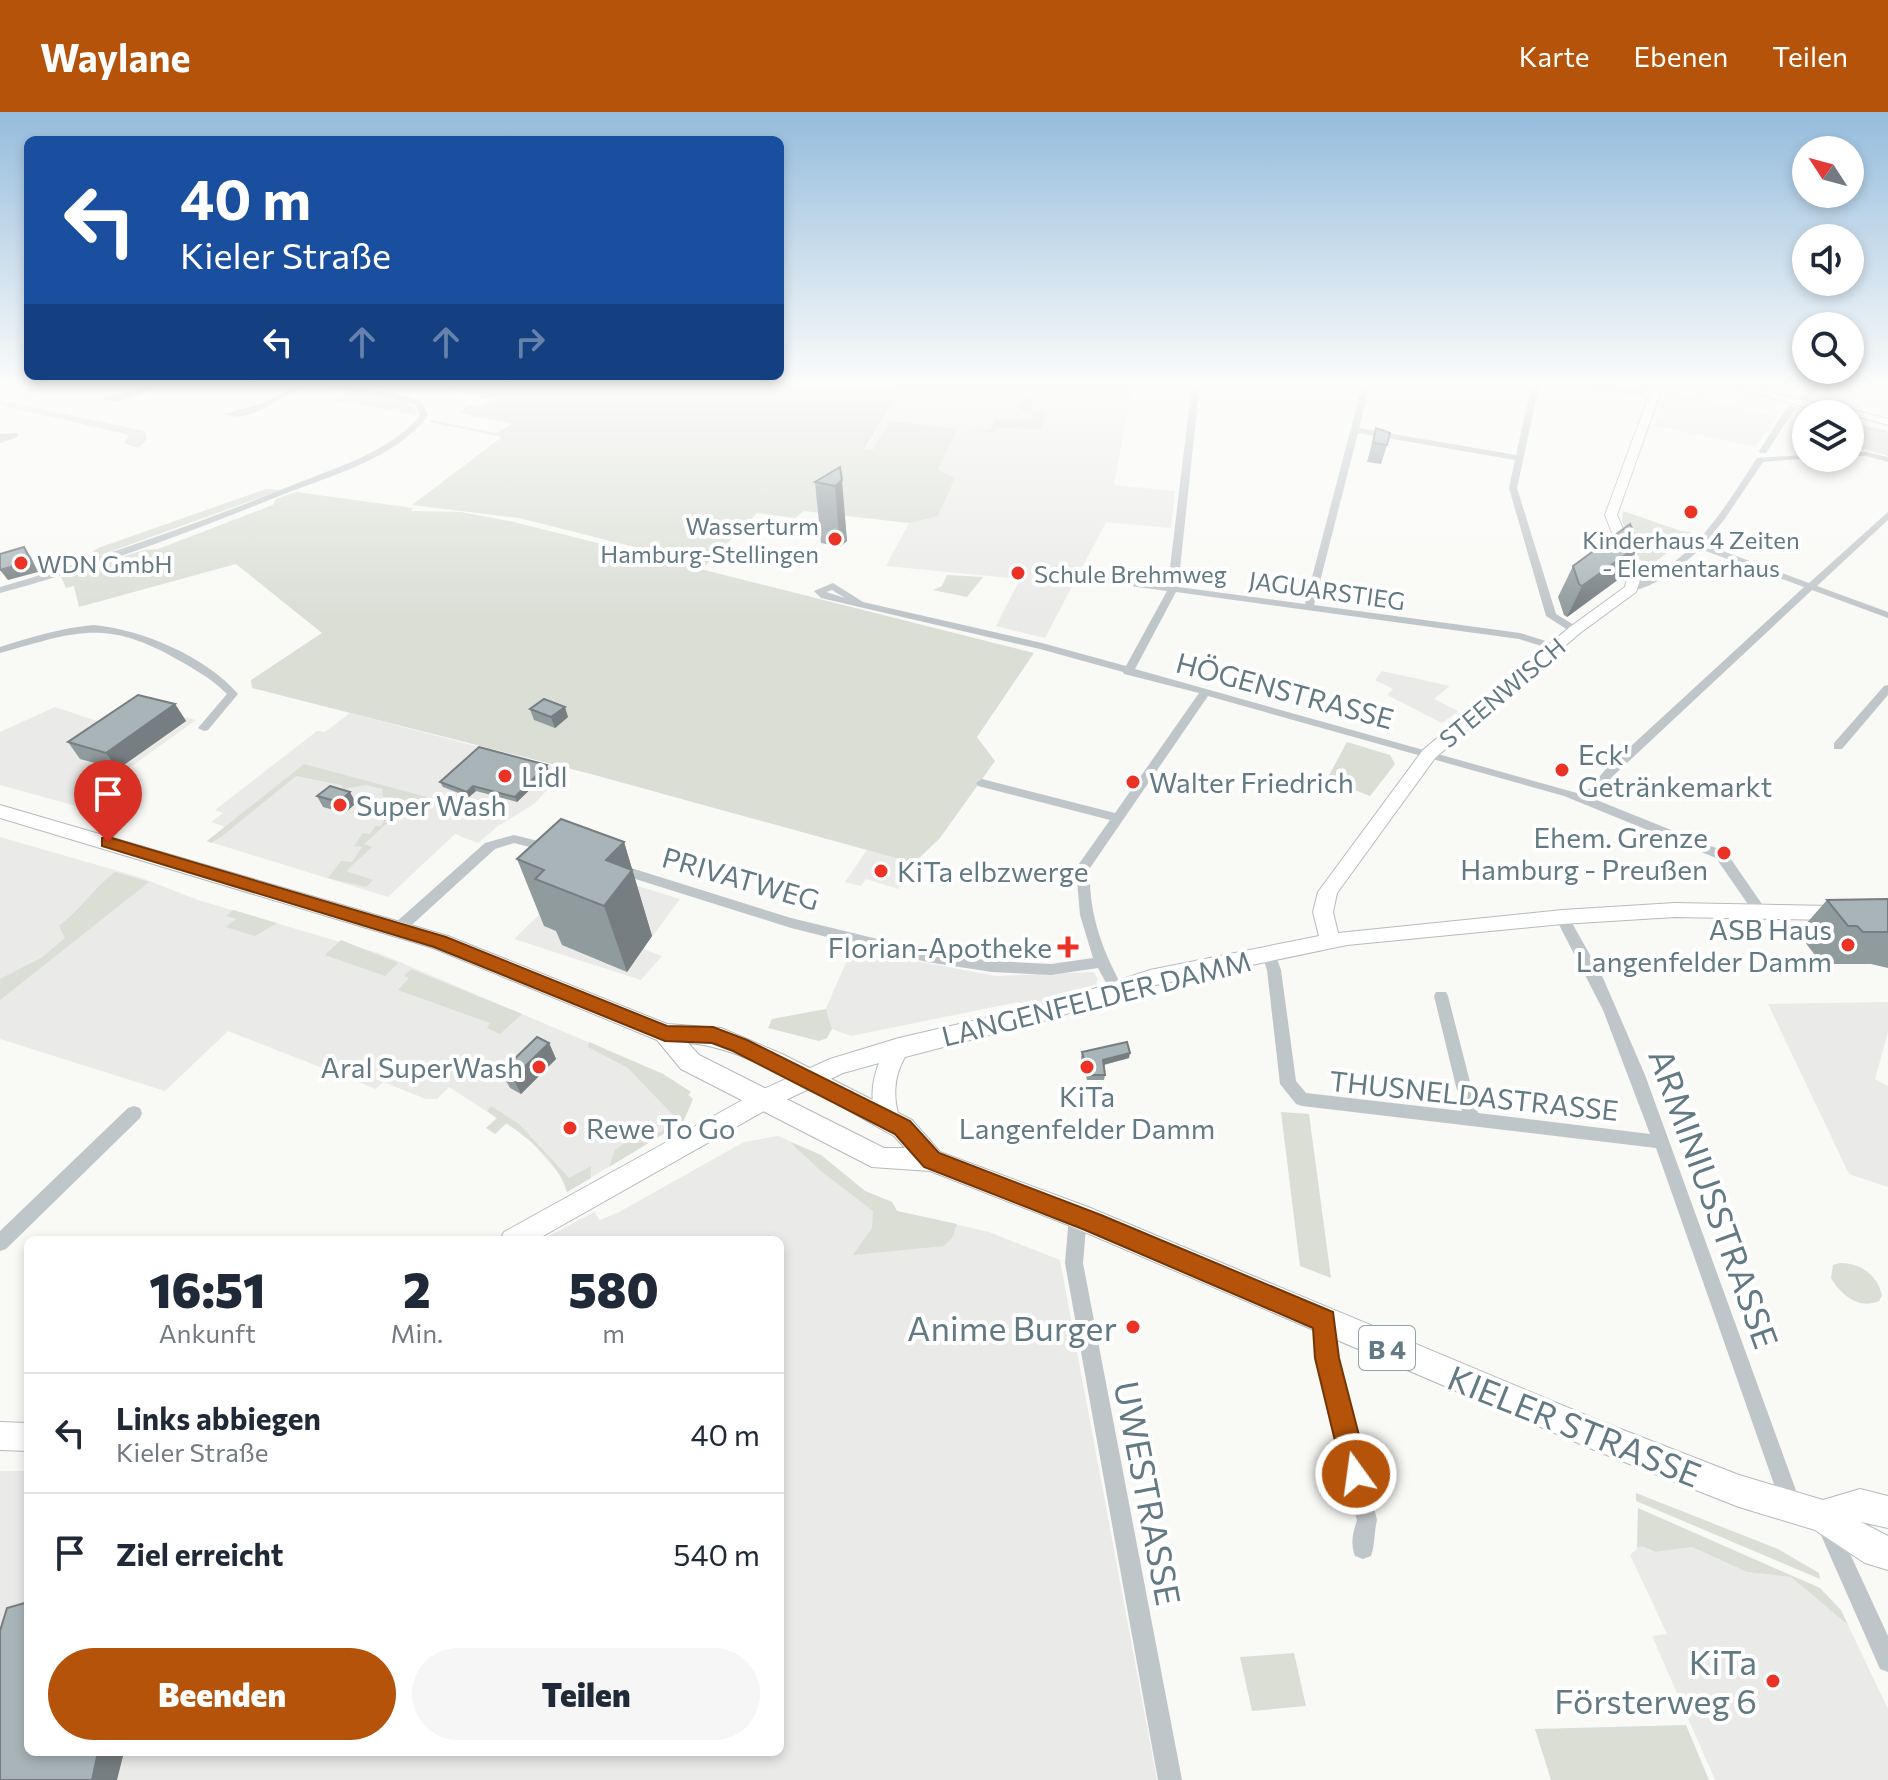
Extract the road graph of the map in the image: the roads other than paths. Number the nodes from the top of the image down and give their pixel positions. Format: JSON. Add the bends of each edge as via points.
{"nodes":[{"id":1,"x":355,"y":460,"type":"edge"},
{"id":2,"x":1187,"y":460,"type":"edge"},
{"id":3,"x":1347,"y":460,"type":"edge"},
{"id":4,"x":1519,"y":460,"type":"edge"},
{"id":5,"x":1631,"y":460,"type":"edge"},
{"id":6,"x":1759,"y":460,"type":"edge"},
{"id":7,"x":1888,"y":515,"type":"edge"},
{"id":8,"x":1701,"y":546,"type":"junction"},
{"id":9,"x":1092,"y":578,"type":"dead end"},
{"id":10,"x":1812,"y":587,"type":"junction"},
{"id":11,"x":1173,"y":588,"type":"junction"},
{"id":12,"x":1631,"y":589,"type":"junction"},
{"id":13,"x":0,"y":590,"type":"edge"},
{"id":14,"x":858,"y":602,"type":"dead end"},
{"id":15,"x":1309,"y":607,"type":"junction"},
{"id":16,"x":1888,"y":615,"type":"edge"},
{"id":17,"x":1575,"y":630,"type":"junction"},
{"id":18,"x":1555,"y":647,"type":"junction"},
{"id":19,"x":0,"y":650,"type":"edge"},
{"id":20,"x":1128,"y":672,"type":"junction"},
{"id":21,"x":1888,"y":688,"type":"edge"},
{"id":22,"x":1205,"y":693,"type":"junction"},
{"id":23,"x":204,"y":728,"type":"dead end"},
{"id":24,"x":1838,"y":746,"type":"dead end"},
{"id":25,"x":1429,"y":754,"type":"junction"},
{"id":26,"x":982,"y":783,"type":"dead end"},
{"id":27,"x":1586,"y":800,"type":"junction"},
{"id":28,"x":0,"y":811,"type":"edge"},
{"id":29,"x":1116,"y":818,"type":"junction"},
{"id":30,"x":574,"y":855,"type":"edge"},
{"id":31,"x":603,"y":864,"type":"edge"},
{"id":32,"x":1888,"y":902,"type":"edge"},
{"id":33,"x":1756,"y":905,"type":"junction"},
{"id":34,"x":1888,"y":914,"type":"edge"},
{"id":35,"x":1562,"y":917,"type":"junction"},
{"id":36,"x":399,"y":928,"type":"junction"},
{"id":37,"x":1330,"y":941,"type":"junction"},
{"id":38,"x":1269,"y":955,"type":"junction"},
{"id":39,"x":1101,"y":962,"type":"junction"},
{"id":40,"x":1116,"y":988,"type":"junction"},
{"id":41,"x":1441,"y":996,"type":"dead end"},
{"id":42,"x":665,"y":1033,"type":"junction"},
{"id":43,"x":899,"y":1047,"type":"junction"},
{"id":44,"x":807,"y":1078,"type":"junction"},
{"id":45,"x":765,"y":1099,"type":"junction"},
{"id":46,"x":134,"y":1113,"type":"dead end"},
{"id":47,"x":889,"y":1121,"type":"junction"},
{"id":48,"x":1472,"y":1121,"type":"junction"},
{"id":49,"x":1662,"y":1142,"type":"junction"},
{"id":50,"x":931,"y":1160,"type":"junction"},
{"id":51,"x":1078,"y":1216,"type":"junction"},
{"id":52,"x":520,"y":1236,"type":"edge"},
{"id":53,"x":0,"y":1243,"type":"edge"},
{"id":54,"x":1325,"y":1321,"type":"junction"},
{"id":55,"x":0,"y":1436,"type":"edge"},
{"id":56,"x":24,"y":1437,"type":"edge"},
{"id":57,"x":1808,"y":1512,"type":"junction"},
{"id":58,"x":1888,"y":1512,"type":"edge"},
{"id":59,"x":1363,"y":1548,"type":"dead end"},
{"id":60,"x":1888,"y":1553,"type":"edge"},
{"id":61,"x":1888,"y":1661,"type":"edge"},
{"id":62,"x":1170,"y":1780,"type":"edge"}],
"edges":[{"from":1,"to":13,"type":"street","via":[[271,498],[116,555]]},
{"from":2,"to":11,"type":"street"},
{"from":3,"to":15,"type":"street"},
{"from":4,"to":17,"type":"street","name":"STEENWISCH","via":[[1513,488],[1551,616]]},
{"from":5,"to":12,"type":"street","via":[[1611,515],[1635,574]]},
{"from":6,"to":8,"type":"street"},
{"from":7,"to":10,"type":"street"},
{"from":8,"to":10,"type":"street"},
{"from":8,"to":12,"type":"street"},
{"from":9,"to":11,"type":"street","name":"JAGUARSTIEG"},
{"from":10,"to":16,"type":"street"},
{"from":10,"to":27,"type":"street"},
{"from":11,"to":15,"type":"street","name":"JAGUARSTIEG"},
{"from":11,"to":20,"type":"street"},
{"from":12,"to":17,"type":"street"},
{"from":14,"to":20,"type":"street","name":"HÖGENSTRASSE"},
{"from":15,"to":18,"type":"street","name":"JAGUARSTIEG","via":[[1520,636]]},
{"from":17,"to":18,"type":"street","name":"STEENWISCH"},
{"from":18,"to":25,"type":"street","name":"STEENWISCH"},
{"from":19,"to":23,"type":"street","via":[[87,629],[132,631],[202,669],[233,694]]},
{"from":20,"to":22,"type":"street","name":"HÖGENSTRASSE"},
{"from":21,"to":24,"type":"street"},
{"from":22,"to":25,"type":"street","name":"HÖGENSTRASSE"},
{"from":22,"to":29,"type":"street"},
{"from":25,"to":27,"type":"street","name":"HÖGENSTRASSE"},
{"from":25,"to":37,"type":"street","name":"STEENWISCH","via":[[1328,892],[1323,912]]},
{"from":26,"to":29,"type":"street"},
{"from":27,"to":33,"type":"street","name":"HÖGENSTRASSE","via":[[1721,855]]},
{"from":28,"to":36,"type":"main road","name":"KIELER STRASSE","number":"B 4"},
{"from":29,"to":39,"type":"street","via":[[1082,873]]},
{"from":30,"to":36,"type":"street","via":[[521,839],[490,846]]},
{"from":31,"to":39,"type":"street","name":"PRIVATWEG","via":[[870,942],[962,962],[1078,968]]},
{"from":32,"to":33,"type":"street","name":"LANGENFELDER DAMM"},
{"from":33,"to":34,"type":"street","name":"LANGENFELDER DAMM"},
{"from":33,"to":35,"type":"street","name":"LANGENFELDER DAMM"},
{"from":35,"to":37,"type":"street","name":"LANGENFELDER DAMM"},
{"from":35,"to":49,"type":"street","name":"ARMINIUSSTRASSE","via":[[1616,1027]]},
{"from":36,"to":42,"type":"main road","name":"KIELER STRASSE","number":"B 4"},
{"from":37,"to":38,"type":"street","name":"LANGENFELDER DAMM"},
{"from":38,"to":40,"type":"street","name":"LANGENFELDER DAMM"},
{"from":38,"to":48,"type":"street","name":"THUSNELDASTRASSE","via":[[1288,1084],[1295,1095],[1313,1103]]},
{"from":39,"to":40,"type":"street"},
{"from":40,"to":43,"type":"street","name":"LANGENFELDER DAMM","via":[[1054,1010]]},
{"from":41,"to":48,"type":"street"},
{"from":42,"to":44,"type":"main road","name":"KIELER STRASSE","number":"B 4","via":[[713,1035]]},
{"from":42,"to":45,"type":"main road","name":"KIELER STRASSE","number":"B 4","via":[[690,1062]]},
{"from":43,"to":44,"type":"street","name":"LANGENFELDER DAMM"},
{"from":43,"to":47,"type":"street","via":[[882,1089]]},
{"from":44,"to":45,"type":"street","name":"LANGENFELDER DAMM"},
{"from":44,"to":47,"type":"main road","name":"KIELER STRASSE","number":"B 4"},
{"from":45,"to":50,"type":"main road","name":"KIELER STRASSE","number":"B 4","via":[[881,1159]]},
{"from":45,"to":52,"type":"street","name":"LANGENFELDER DAMM"},
{"from":46,"to":53,"type":"street"},
{"from":47,"to":50,"type":"main road","name":"KIELER STRASSE","number":"B 4","via":[[903,1128]]},
{"from":48,"to":49,"type":"street","name":"THUSNELDASTRASSE"},
{"from":49,"to":57,"type":"street","name":"ARMINIUSSTRASSE"},
{"from":50,"to":51,"type":"main road","name":"KIELER STRASSE","number":"B 4"},
{"from":51,"to":54,"type":"main road","name":"KIELER STRASSE","number":"B 4"},
{"from":51,"to":62,"type":"street","name":"UWESTRASSE","via":[[1074,1263]]},
{"from":54,"to":57,"type":"main road","name":"KIELER STRASSE","number":"B 4","via":[[1668,1464]]},
{"from":54,"to":59,"type":"street","via":[[1327,1358],[1367,1520]]},
{"from":55,"to":56,"type":"street"},
{"from":57,"to":58,"type":"main road","via":[[1860,1505]]},
{"from":57,"to":60,"type":"main road","name":"KIELER STRASSE","number":"B 4"},
{"from":57,"to":61,"type":"street","name":"ARMINIUSSTRASSE"}]}
